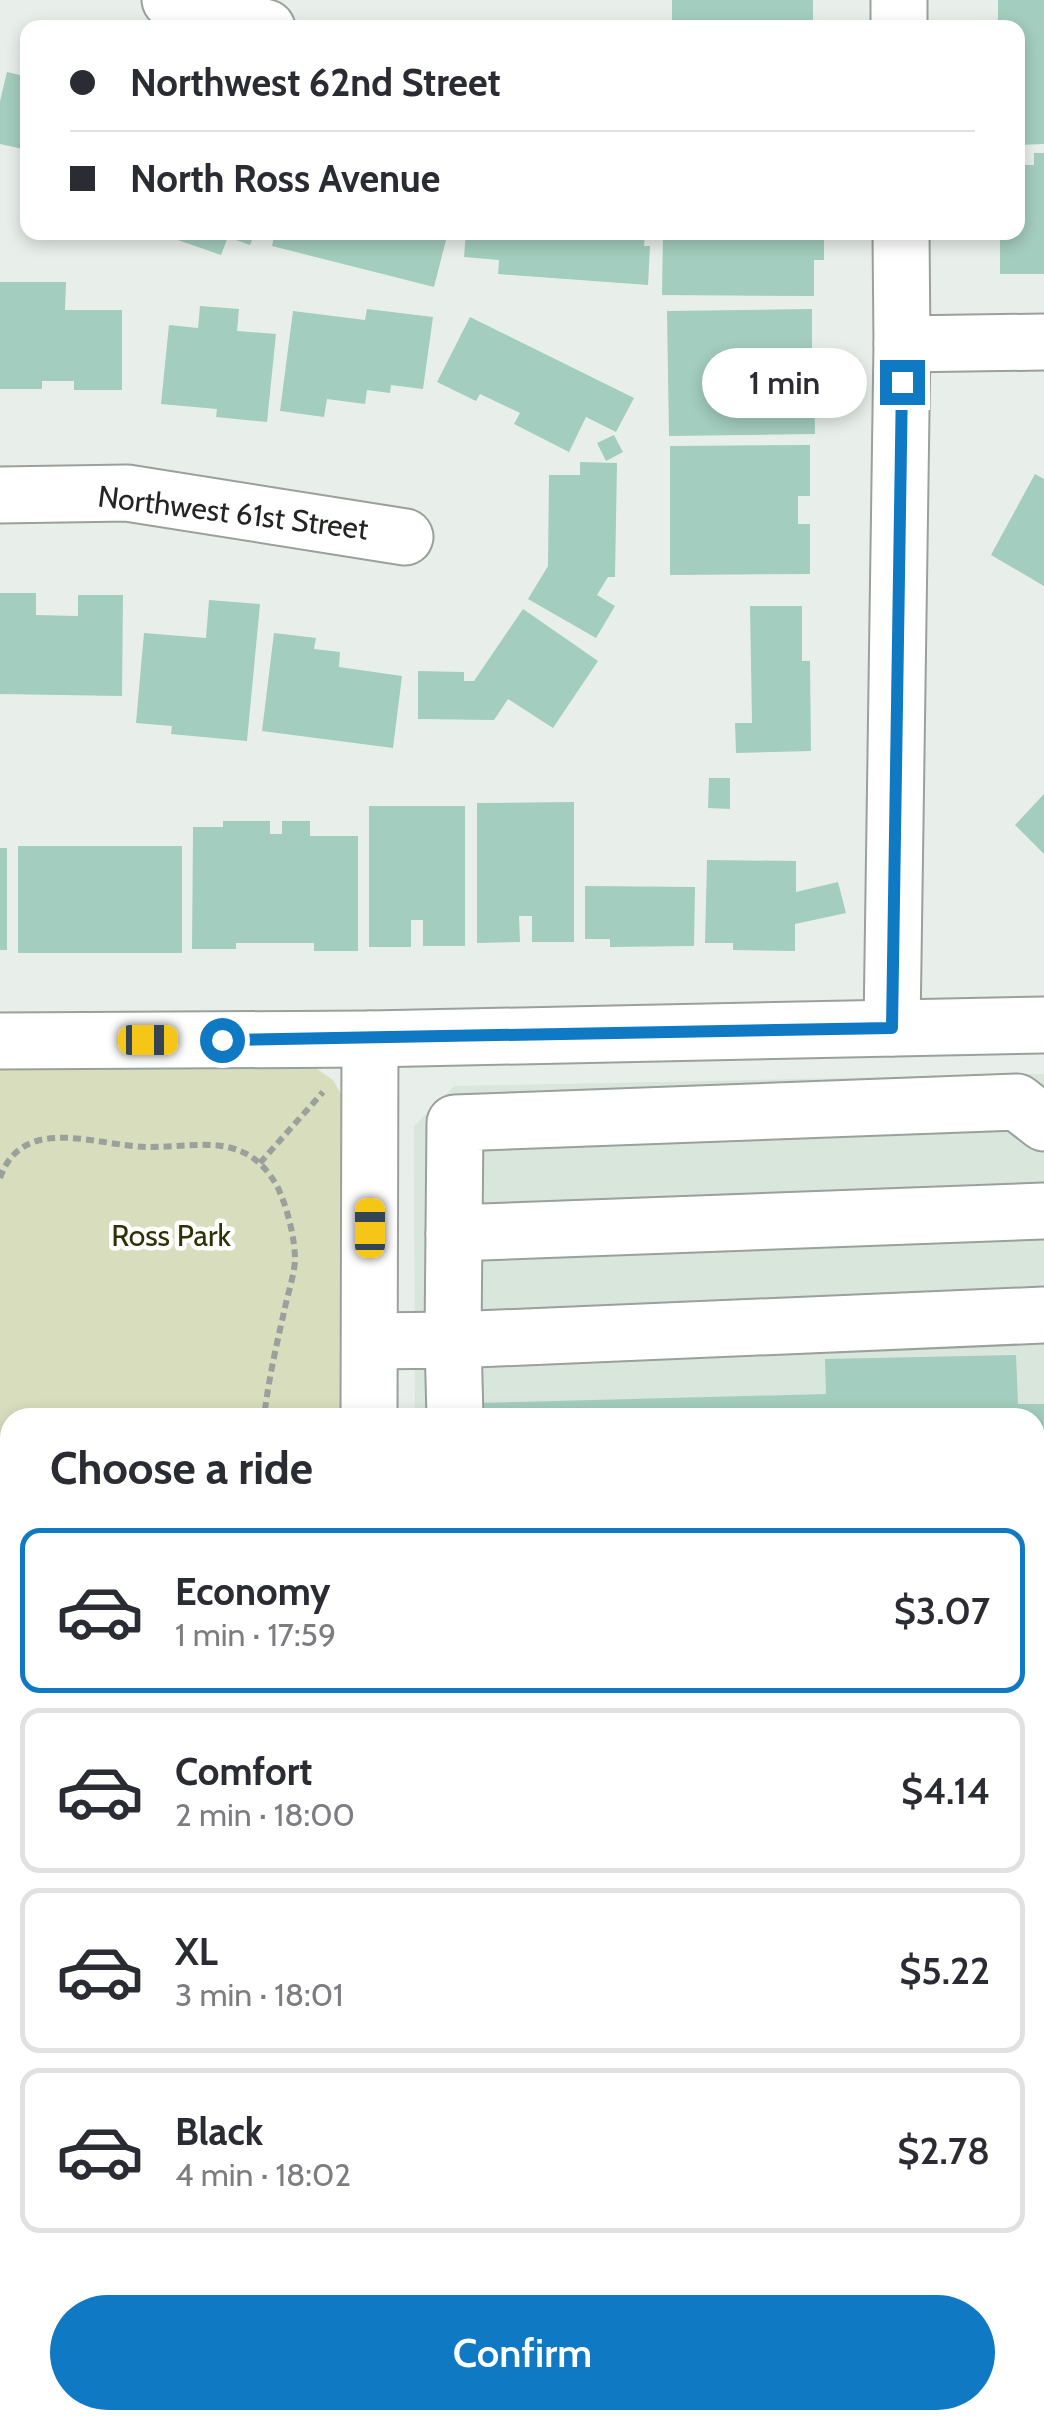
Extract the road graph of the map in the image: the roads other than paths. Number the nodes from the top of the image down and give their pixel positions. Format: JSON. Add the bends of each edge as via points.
{"nodes":[{"id":1,"x":170,"y":0,"type":"edge"},
{"id":2,"x":239,"y":20,"type":"edge"},
{"id":3,"x":901,"y":240,"type":"edge"},
{"id":4,"x":1044,"y":342,"type":"edge"},
{"id":5,"x":902,"y":344,"type":"junction"},
{"id":6,"x":0,"y":495,"type":"edge"},
{"id":7,"x":405,"y":536,"type":"dead end"},
{"id":8,"x":1044,"y":1025,"type":"edge"},
{"id":9,"x":892,"y":1028,"type":"junction"},
{"id":10,"x":370,"y":1039,"type":"junction"},
{"id":11,"x":0,"y":1041,"type":"edge"},
{"id":12,"x":1044,"y":1123,"type":"edge"},
{"id":13,"x":1044,"y":1211,"type":"edge"},
{"id":14,"x":454,"y":1233,"type":"junction"},
{"id":15,"x":1044,"y":1315,"type":"edge"},
{"id":16,"x":453,"y":1340,"type":"junction"},
{"id":17,"x":370,"y":1341,"type":"junction"},
{"id":18,"x":370,"y":1408,"type":"edge"},
{"id":19,"x":455,"y":1408,"type":"edge"}],
"edges":[{"from":1,"to":2,"type":"street"},
{"from":3,"to":5,"type":"street"},
{"from":4,"to":5,"type":"street"},
{"from":5,"to":9,"type":"street"},
{"from":6,"to":7,"type":"street","name":"Northwest 61st Street","via":[[127,493]]},
{"from":8,"to":9,"type":"street"},
{"from":9,"to":10,"type":"street"},
{"from":10,"to":11,"type":"street"},
{"from":10,"to":17,"type":"street"},
{"from":12,"to":14,"type":"street","via":[[1017,1102],[455,1122]]},
{"from":13,"to":14,"type":"street"},
{"from":14,"to":16,"type":"street"},
{"from":15,"to":16,"type":"street"},
{"from":16,"to":17,"type":"street"},
{"from":16,"to":19,"type":"street"},
{"from":17,"to":18,"type":"street"}]}
